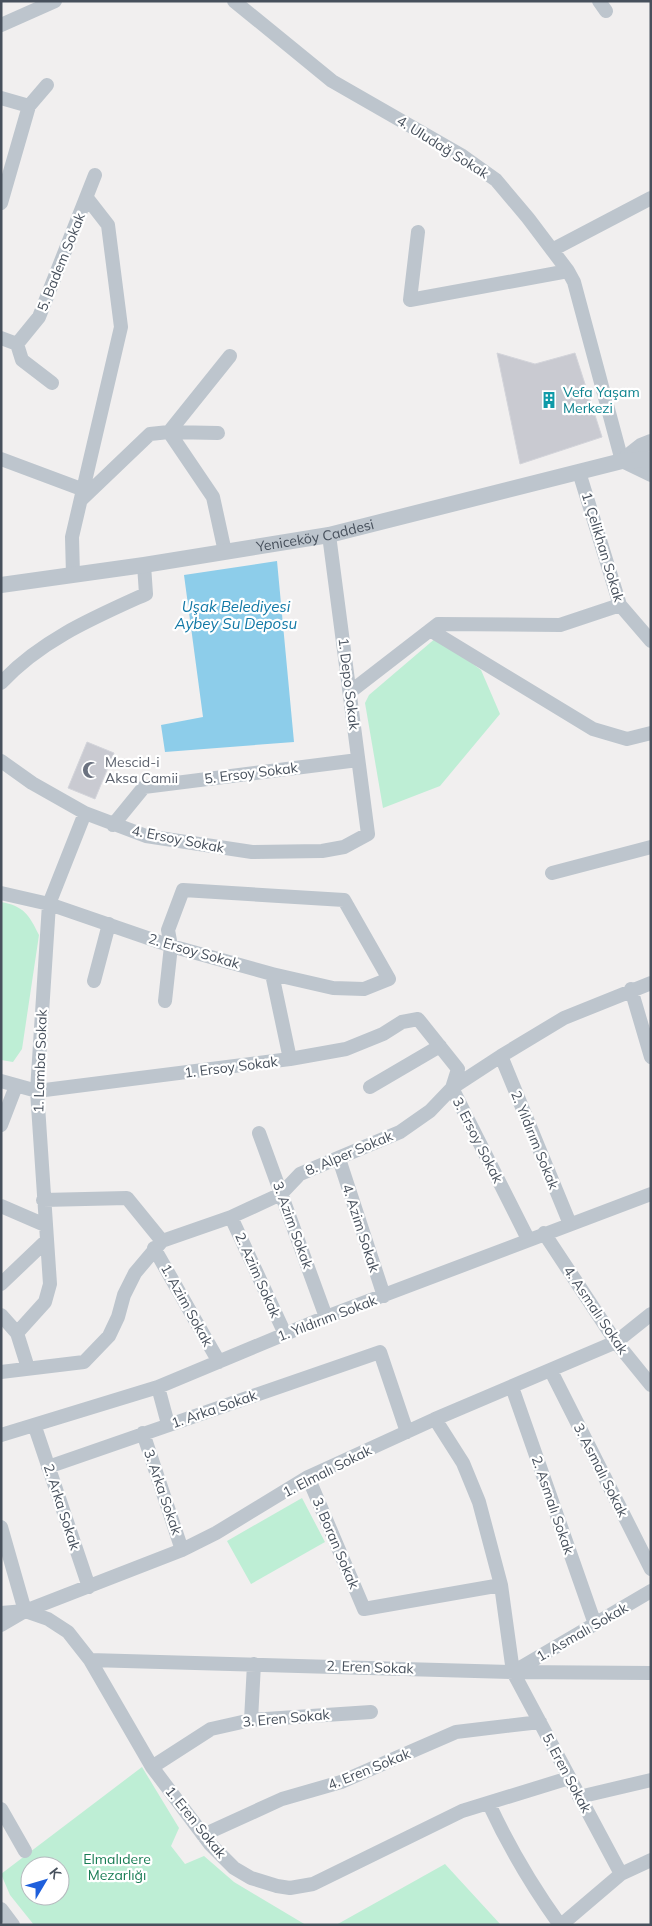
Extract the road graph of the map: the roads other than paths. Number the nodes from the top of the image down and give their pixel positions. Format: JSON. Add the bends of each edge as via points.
{"nodes":[{"id":1,"x":55,"y":1,"type":"edge"},
{"id":2,"x":234,"y":1,"type":"edge"},
{"id":3,"x":1,"y":25,"type":"edge"},
{"id":4,"x":47,"y":85,"type":"dead end"},
{"id":5,"x":1,"y":98,"type":"edge"},
{"id":6,"x":29,"y":106,"type":"junction"},
{"id":7,"x":95,"y":174,"type":"dead end"},
{"id":8,"x":87,"y":198,"type":"junction"},
{"id":9,"x":651,"y":198,"type":"edge"},
{"id":10,"x":1,"y":203,"type":"edge"},
{"id":11,"x":418,"y":232,"type":"dead end"},
{"id":12,"x":552,"y":250,"type":"junction"},
{"id":13,"x":568,"y":271,"type":"junction"},
{"id":14,"x":1,"y":338,"type":"edge"},
{"id":15,"x":16,"y":344,"type":"junction"},
{"id":16,"x":230,"y":356,"type":"dead end"},
{"id":17,"x":52,"y":383,"type":"dead end"},
{"id":18,"x":169,"y":432,"type":"junction"},
{"id":19,"x":218,"y":433,"type":"dead end"},
{"id":20,"x":651,"y":442,"type":"edge"},
{"id":21,"x":1,"y":459,"type":"edge"},
{"id":22,"x":651,"y":459,"type":"edge"},
{"id":23,"x":622,"y":461,"type":"junction"},
{"id":24,"x":579,"y":472,"type":"junction"},
{"id":25,"x":651,"y":475,"type":"edge"},
{"id":26,"x":83,"y":494,"type":"junction"},
{"id":27,"x":329,"y":535,"type":"junction"},
{"id":28,"x":225,"y":552,"type":"junction"},
{"id":29,"x":144,"y":565,"type":"junction"},
{"id":30,"x":73,"y":575,"type":"junction"},
{"id":31,"x":1,"y":585,"type":"edge"},
{"id":32,"x":620,"y":605,"type":"junction"},
{"id":33,"x":430,"y":630,"type":"junction"},
{"id":34,"x":651,"y":641,"type":"edge"},
{"id":35,"x":1,"y":683,"type":"edge"},
{"id":36,"x":350,"y":692,"type":"junction"},
{"id":37,"x":651,"y":734,"type":"edge"},
{"id":38,"x":358,"y":760,"type":"junction"},
{"id":39,"x":1,"y":761,"type":"edge"},
{"id":40,"x":85,"y":813,"type":"junction"},
{"id":41,"x":113,"y":825,"type":"junction"},
{"id":42,"x":368,"y":834,"type":"joint"},
{"id":43,"x":651,"y":847,"type":"edge"},
{"id":44,"x":552,"y":872,"type":"dead end"},
{"id":45,"x":1,"y":893,"type":"edge"},
{"id":46,"x":49,"y":904,"type":"junction"},
{"id":47,"x":109,"y":924,"type":"junction"},
{"id":48,"x":170,"y":946,"type":"junction"},
{"id":49,"x":272,"y":974,"type":"junction"},
{"id":50,"x":94,"y":981,"type":"dead end"},
{"id":51,"x":651,"y":983,"type":"edge"},
{"id":52,"x":631,"y":989,"type":"junction"},
{"id":53,"x":166,"y":1001,"type":"dead end"},
{"id":54,"x":418,"y":1019,"type":"joint"},
{"id":55,"x":440,"y":1046,"type":"junction"},
{"id":56,"x":501,"y":1056,"type":"junction"},
{"id":57,"x":651,"y":1057,"type":"edge"},
{"id":58,"x":290,"y":1059,"type":"junction"},
{"id":59,"x":1,"y":1081,"type":"edge"},
{"id":60,"x":16,"y":1086,"type":"junction"},
{"id":61,"x":370,"y":1087,"type":"dead end"},
{"id":62,"x":452,"y":1088,"type":"junction"},
{"id":63,"x":37,"y":1091,"type":"junction"},
{"id":64,"x":1,"y":1125,"type":"edge"},
{"id":65,"x":259,"y":1133,"type":"dead end"},
{"id":66,"x":339,"y":1160,"type":"junction"},
{"id":67,"x":281,"y":1194,"type":"junction"},
{"id":68,"x":651,"y":1194,"type":"edge"},
{"id":69,"x":43,"y":1200,"type":"junction"},
{"id":70,"x":1,"y":1206,"type":"edge"},
{"id":71,"x":232,"y":1217,"type":"junction"},
{"id":72,"x":570,"y":1224,"type":"junction"},
{"id":73,"x":45,"y":1225,"type":"junction"},
{"id":74,"x":544,"y":1233,"type":"junction"},
{"id":75,"x":528,"y":1240,"type":"junction"},
{"id":76,"x":46,"y":1241,"type":"junction"},
{"id":77,"x":158,"y":1245,"type":"junction"},
{"id":78,"x":1,"y":1284,"type":"edge"},
{"id":79,"x":384,"y":1296,"type":"junction"},
{"id":80,"x":651,"y":1314,"type":"edge"},
{"id":81,"x":1,"y":1315,"type":"edge"},
{"id":82,"x":326,"y":1317,"type":"junction"},
{"id":83,"x":17,"y":1334,"type":"junction"},
{"id":84,"x":285,"y":1334,"type":"junction"},
{"id":85,"x":616,"y":1342,"type":"junction"},
{"id":86,"x":219,"y":1362,"type":"junction"},
{"id":87,"x":28,"y":1368,"type":"junction"},
{"id":88,"x":551,"y":1371,"type":"junction"},
{"id":89,"x":1,"y":1372,"type":"edge"},
{"id":90,"x":651,"y":1385,"type":"edge"},
{"id":91,"x":158,"y":1387,"type":"junction"},
{"id":92,"x":512,"y":1387,"type":"junction"},
{"id":93,"x":435,"y":1419,"type":"junction"},
{"id":94,"x":168,"y":1424,"type":"junction"},
{"id":95,"x":35,"y":1427,"type":"junction"},
{"id":96,"x":408,"y":1432,"type":"junction"},
{"id":97,"x":143,"y":1433,"type":"junction"},
{"id":98,"x":1,"y":1436,"type":"edge"},
{"id":99,"x":48,"y":1467,"type":"junction"},
{"id":100,"x":308,"y":1477,"type":"junction"},
{"id":101,"x":1,"y":1527,"type":"edge"},
{"id":102,"x":182,"y":1550,"type":"junction"},
{"id":103,"x":651,"y":1569,"type":"edge"},
{"id":104,"x":501,"y":1585,"type":"junction"},
{"id":105,"x":88,"y":1587,"type":"junction"},
{"id":106,"x":651,"y":1592,"type":"edge"},
{"id":107,"x":25,"y":1611,"type":"junction"},
{"id":108,"x":1,"y":1613,"type":"edge"},
{"id":109,"x":595,"y":1624,"type":"junction"},
{"id":110,"x":1,"y":1625,"type":"edge"},
{"id":111,"x":90,"y":1660,"type":"junction"},
{"id":112,"x":254,"y":1664,"type":"junction"},
{"id":113,"x":513,"y":1672,"type":"junction"},
{"id":114,"x":651,"y":1673,"type":"edge"},
{"id":115,"x":371,"y":1712,"type":"dead end"},
{"id":116,"x":251,"y":1720,"type":"junction"},
{"id":117,"x":540,"y":1722,"type":"junction"},
{"id":118,"x":152,"y":1767,"type":"junction"},
{"id":119,"x":570,"y":1778,"type":"junction"},
{"id":120,"x":651,"y":1780,"type":"edge"},
{"id":121,"x":579,"y":1797,"type":"junction"},
{"id":122,"x":489,"y":1804,"type":"junction"},
{"id":123,"x":1,"y":1810,"type":"edge"},
{"id":124,"x":203,"y":1835,"type":"junction"},
{"id":125,"x":25,"y":1851,"type":"dead end"},
{"id":126,"x":650,"y":1861,"type":"edge"},
{"id":127,"x":621,"y":1874,"type":"junction"},
{"id":128,"x":1,"y":1909,"type":"edge"},
{"id":129,"x":13,"y":1925,"type":"edge"},
{"id":130,"x":561,"y":1925,"type":"edge"}],
"edges":[{"from":1,"to":3,"type":"street"},
{"from":2,"to":12,"type":"street","name":"4. Uludağ Sokak","via":[[332,81],[462,155],[496,180]]},
{"from":4,"to":6,"type":"street"},
{"from":5,"to":6,"type":"street"},
{"from":6,"to":10,"type":"street"},
{"from":7,"to":8,"type":"street","name":"5. Badem Sokak"},
{"from":8,"to":15,"type":"street","name":"5. Badem Sokak","via":[[39,317]]},
{"from":8,"to":26,"type":"street","via":[[108,225],[121,327]]},
{"from":9,"to":12,"type":"street"},
{"from":11,"to":13,"type":"street","via":[[410,300]]},
{"from":12,"to":13,"type":"street","name":"4. Uludağ Sokak"},
{"from":13,"to":23,"type":"street","name":"4. Uludağ Sokak","via":[[574,282]]},
{"from":14,"to":15,"type":"street"},
{"from":15,"to":17,"type":"street","via":[[22,360]]},
{"from":16,"to":18,"type":"street"},
{"from":18,"to":19,"type":"street"},
{"from":18,"to":26,"type":"street","via":[[150,434]]},
{"from":18,"to":28,"type":"street","via":[[213,497]]},
{"from":20,"to":23,"type":"street","name":"Yeniceköy Caddesi"},
{"from":21,"to":26,"type":"street"},
{"from":22,"to":23,"type":"street","name":"Yeniceköy Caddesi"},
{"from":23,"to":24,"type":"street","name":"Yeniceköy Caddesi"},
{"from":23,"to":25,"type":"street"},
{"from":24,"to":27,"type":"street","name":"Yeniceköy Caddesi"},
{"from":24,"to":32,"type":"street","name":"1. Çelikhan Sokak"},
{"from":26,"to":30,"type":"street","via":[[72,536]]},
{"from":27,"to":28,"type":"street","name":"Yeniceköy Caddesi"},
{"from":27,"to":36,"type":"street","name":"1. Depo Sokak"},
{"from":28,"to":29,"type":"street","name":"Yeniceköy Caddesi"},
{"from":29,"to":30,"type":"street","name":"Yeniceköy Caddesi"},
{"from":29,"to":35,"type":"street","via":[[146,594],[47,643]]},
{"from":30,"to":31,"type":"street","name":"Yeniceköy Caddesi"},
{"from":32,"to":33,"type":"street","via":[[560,625],[438,624]]},
{"from":32,"to":34,"type":"street","name":"1. Çelikhan Sokak"},
{"from":33,"to":36,"type":"street"},
{"from":33,"to":37,"type":"street","via":[[593,729],[627,739]]},
{"from":36,"to":38,"type":"street","name":"1. Depo Sokak"},
{"from":38,"to":41,"type":"street","name":"5. Ersoy Sokak","via":[[144,786]]},
{"from":38,"to":42,"type":"street","name":"1. Depo Sokak"},
{"from":39,"to":40,"type":"street","name":"4. Ersoy Sokak"},
{"from":40,"to":41,"type":"street","name":"4. Ersoy Sokak"},
{"from":40,"to":46,"type":"street","name":"1. Lamba Sokak"},
{"from":41,"to":42,"type":"street","name":"4. Ersoy Sokak","via":[[162,839],[252,852],[322,851],[344,847]]},
{"from":43,"to":44,"type":"street"},
{"from":45,"to":46,"type":"street","name":"2. Ersoy Sokak"},
{"from":46,"to":47,"type":"street","name":"2. Ersoy Sokak"},
{"from":46,"to":63,"type":"street","name":"1. Lamba Sokak"},
{"from":47,"to":48,"type":"street","name":"2. Ersoy Sokak"},
{"from":47,"to":50,"type":"street"},
{"from":48,"to":49,"type":"street","name":"2. Ersoy Sokak"},
{"from":48,"to":49,"type":"street","name":"2. Ersoy Sokak","via":[[168,930],[182,890],[344,900],[389,979],[364,989],[333,988]]},
{"from":48,"to":53,"type":"street"},
{"from":49,"to":58,"type":"street"},
{"from":51,"to":52,"type":"street","name":"8. Alper Sokak"},
{"from":52,"to":56,"type":"street","name":"8. Alper Sokak","via":[[564,1018]]},
{"from":52,"to":57,"type":"street"},
{"from":54,"to":55,"type":"street","name":"3. Ersoy Sokak"},
{"from":54,"to":58,"type":"street","name":"1. Ersoy Sokak","via":[[402,1022],[383,1034],[346,1049]]},
{"from":55,"to":61,"type":"street"},
{"from":55,"to":62,"type":"street","name":"3. Ersoy Sokak","via":[[458,1069]]},
{"from":56,"to":62,"type":"street","name":"8. Alper Sokak"},
{"from":56,"to":72,"type":"street","name":"2. Yıldırım Sokak"},
{"from":58,"to":63,"type":"street","name":"1. Ersoy Sokak"},
{"from":59,"to":60,"type":"street"},
{"from":60,"to":63,"type":"street"},
{"from":60,"to":64,"type":"street"},
{"from":62,"to":66,"type":"street","name":"8. Alper Sokak","via":[[430,1111],[400,1132]]},
{"from":62,"to":75,"type":"street","name":"3. Ersoy Sokak"},
{"from":63,"to":69,"type":"street","name":"1. Lamba Sokak"},
{"from":65,"to":67,"type":"street","name":"3. Azim Sokak"},
{"from":66,"to":67,"type":"street","name":"8. Alper Sokak","via":[[300,1174]]},
{"from":66,"to":79,"type":"street","name":"4. Azim Sokak"},
{"from":67,"to":71,"type":"street","name":"8. Alper Sokak"},
{"from":67,"to":82,"type":"street","name":"3. Azim Sokak"},
{"from":68,"to":72,"type":"street","name":"1. Yıldırım Sokak"},
{"from":69,"to":73,"type":"street","name":"1. Lamba Sokak"},
{"from":69,"to":77,"type":"street","name":"1. Azim Sokak","via":[[127,1198]]},
{"from":70,"to":73,"type":"street"},
{"from":71,"to":77,"type":"street","name":"8. Alper Sokak"},
{"from":71,"to":84,"type":"street","name":"2. Azim Sokak"},
{"from":72,"to":74,"type":"street","name":"1. Yıldırım Sokak"},
{"from":73,"to":76,"type":"street","name":"1. Lamba Sokak"},
{"from":74,"to":75,"type":"street","name":"1. Yıldırım Sokak"},
{"from":74,"to":85,"type":"street","name":"4. Asmalı Sokak"},
{"from":75,"to":79,"type":"street","name":"1. Yıldırım Sokak"},
{"from":76,"to":78,"type":"street"},
{"from":76,"to":83,"type":"street","name":"1. Lamba Sokak","via":[[50,1284],[45,1302]]},
{"from":77,"to":86,"type":"street","name":"1. Azim Sokak"},
{"from":77,"to":87,"type":"street","via":[[135,1273],[109,1336],[84,1362]]},
{"from":79,"to":82,"type":"street","name":"1. Yıldırım Sokak"},
{"from":80,"to":85,"type":"street","name":"1. Elmalı Sokak"},
{"from":81,"to":83,"type":"street"},
{"from":82,"to":84,"type":"street","name":"1. Yıldırım Sokak"},
{"from":83,"to":87,"type":"street"},
{"from":84,"to":86,"type":"street","name":"1. Yıldırım Sokak"},
{"from":85,"to":88,"type":"street","name":"1. Elmalı Sokak"},
{"from":85,"to":90,"type":"street","name":"4. Asmalı Sokak"},
{"from":86,"to":91,"type":"street","name":"1. Yıldırım Sokak"},
{"from":87,"to":89,"type":"street"},
{"from":88,"to":92,"type":"street","name":"1. Elmalı Sokak"},
{"from":88,"to":103,"type":"street","name":"3. Asmalı Sokak"},
{"from":91,"to":94,"type":"street"},
{"from":91,"to":95,"type":"street","name":"1. Yıldırım Sokak"},
{"from":92,"to":93,"type":"street","name":"1. Elmalı Sokak"},
{"from":92,"to":109,"type":"street","name":"2. Asmalı Sokak"},
{"from":93,"to":96,"type":"street","name":"1. Elmalı Sokak"},
{"from":93,"to":104,"type":"street","via":[[463,1464],[479,1502]]},
{"from":94,"to":96,"type":"street","name":"1. Arka Sokak","via":[[380,1352]]},
{"from":94,"to":97,"type":"street","name":"1. Arka Sokak"},
{"from":95,"to":98,"type":"street","name":"1. Yıldırım Sokak"},
{"from":95,"to":99,"type":"street","name":"2. Arka Sokak"},
{"from":96,"to":100,"type":"street","name":"1. Elmalı Sokak"},
{"from":97,"to":99,"type":"street","name":"1. Arka Sokak"},
{"from":97,"to":102,"type":"street","name":"3. Arka Sokak"},
{"from":99,"to":105,"type":"street","name":"2. Arka Sokak"},
{"from":100,"to":102,"type":"street","name":"1. Elmalı Sokak"},
{"from":100,"to":104,"type":"street","name":"3. Boran Sokak","via":[[364,1609]]},
{"from":101,"to":107,"type":"street"},
{"from":102,"to":105,"type":"street","name":"1. Elmalı Sokak"},
{"from":104,"to":113,"type":"street"},
{"from":105,"to":107,"type":"street","name":"1. Elmalı Sokak"},
{"from":106,"to":109,"type":"street","name":"1. Asmalı Sokak"},
{"from":107,"to":108,"type":"street","name":"1. Eren Sokak"},
{"from":107,"to":110,"type":"street","name":"1. Elmalı Sokak"},
{"from":107,"to":111,"type":"street","name":"1. Eren Sokak","via":[[48,1619],[68,1632]]},
{"from":109,"to":113,"type":"street","name":"1. Asmalı Sokak"},
{"from":111,"to":112,"type":"street","name":"2. Eren Sokak"},
{"from":111,"to":118,"type":"street","name":"1. Eren Sokak"},
{"from":112,"to":113,"type":"street","name":"2. Eren Sokak"},
{"from":112,"to":116,"type":"street"},
{"from":113,"to":114,"type":"street","name":"2. Eren Sokak"},
{"from":113,"to":117,"type":"street","name":"5. Eren Sokak"},
{"from":115,"to":116,"type":"street","name":"3. Eren Sokak"},
{"from":116,"to":118,"type":"street","name":"3. Eren Sokak","via":[[211,1729]]},
{"from":117,"to":119,"type":"street","name":"5. Eren Sokak"},
{"from":117,"to":124,"type":"street","name":"4. Eren Sokak","via":[[456,1732],[341,1782],[282,1799]]},
{"from":118,"to":124,"type":"street","name":"1. Eren Sokak"},
{"from":119,"to":121,"type":"street","name":"5. Eren Sokak"},
{"from":119,"to":122,"type":"street","name":"1. Eren Sokak"},
{"from":120,"to":121,"type":"street"},
{"from":121,"to":127,"type":"street","name":"5. Eren Sokak"},
{"from":122,"to":124,"type":"street","name":"1. Eren Sokak","via":[[462,1811],[313,1884],[290,1888],[251,1878],[234,1868]]},
{"from":122,"to":130,"type":"street","via":[[508,1846]]},
{"from":123,"to":125,"type":"street"},
{"from":126,"to":127,"type":"street"},
{"from":127,"to":130,"type":"street"},
{"from":128,"to":129,"type":"street"}]}
